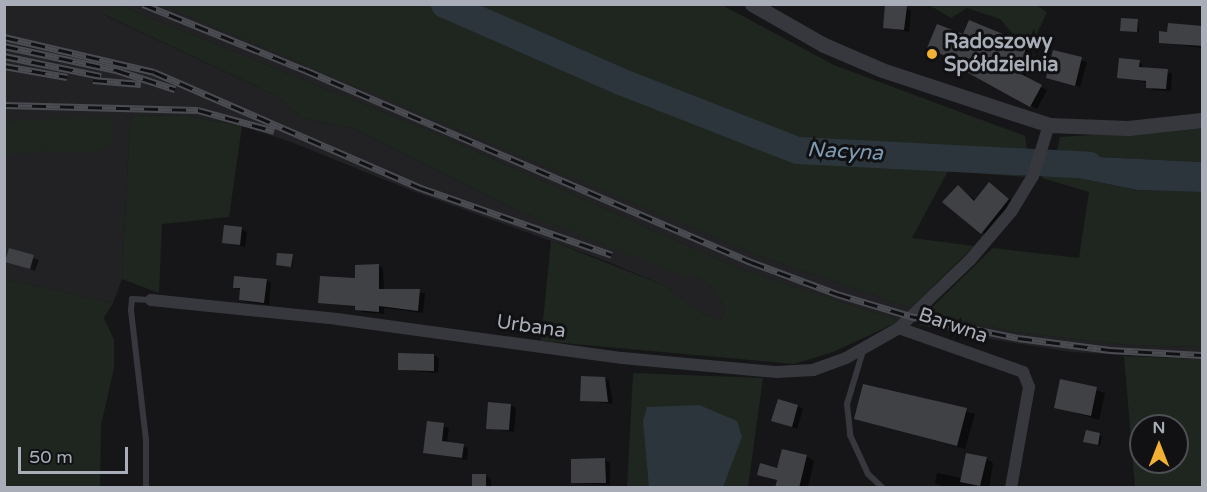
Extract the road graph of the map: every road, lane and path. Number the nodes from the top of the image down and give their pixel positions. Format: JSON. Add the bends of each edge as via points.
{"nodes":[{"id":1,"x":758,"y":6,"type":"edge"},
{"id":2,"x":1203,"y":120,"type":"edge"},
{"id":3,"x":1049,"y":125,"type":"junction"},
{"id":4,"x":151,"y":300,"type":"joint"},
{"id":5,"x":899,"y":328,"type":"junction"},
{"id":6,"x":864,"y":348,"type":"junction"},
{"id":7,"x":146,"y":488,"type":"edge"},
{"id":8,"x":883,"y":488,"type":"edge"},
{"id":9,"x":1011,"y":488,"type":"edge"}],
"edges":[{"from":1,"to":3,"type":"street","via":[[824,45],[882,70]]},
{"from":2,"to":3,"type":"street","via":[[1128,128]]},
{"from":3,"to":5,"type":"street","name":"Barwna","via":[[1032,176],[1011,212],[970,260]]},
{"from":4,"to":6,"type":"street","name":"Urbana","via":[[337,319],[622,358],[777,372],[813,370]]},
{"from":4,"to":7,"type":"lane","via":[[132,299],[131,310],[144,419]]},
{"from":5,"to":6,"type":"street","name":"Urbana"},
{"from":5,"to":9,"type":"street","name":"Barwna","via":[[1023,372],[1029,387]]},
{"from":6,"to":8,"type":"lane","via":[[847,404],[850,435],[868,474]]}]}
